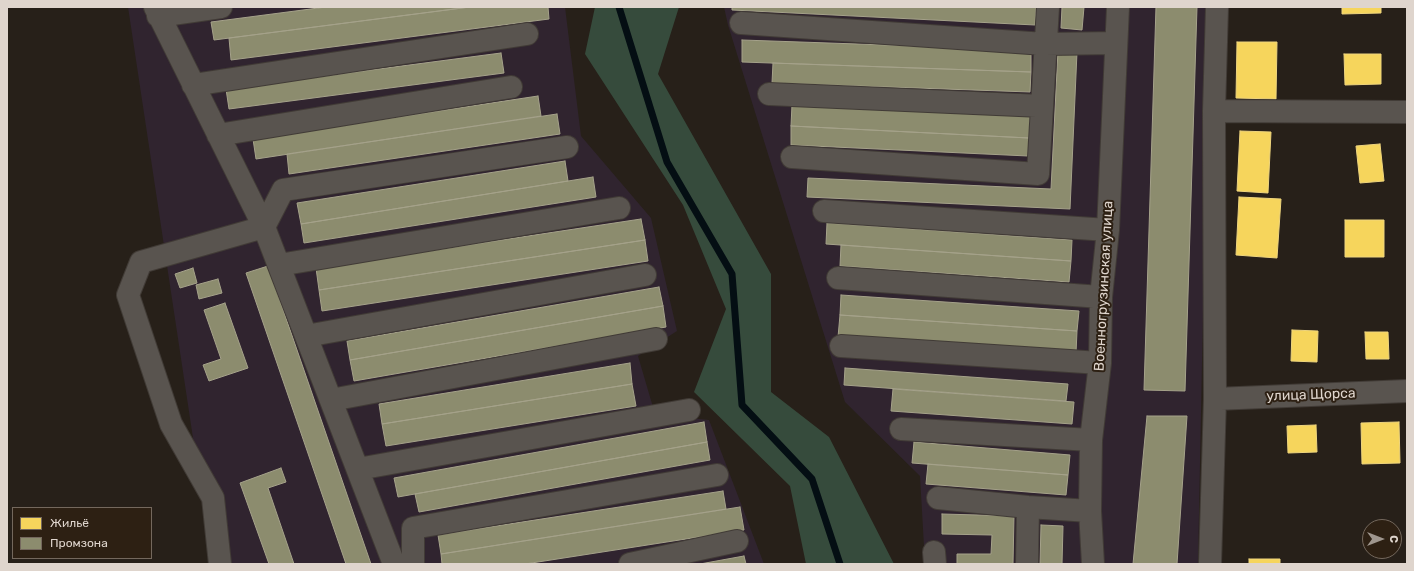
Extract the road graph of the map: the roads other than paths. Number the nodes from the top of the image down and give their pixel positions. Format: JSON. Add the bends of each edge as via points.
{"nodes":[{"id":1,"x":221,"y":7,"type":"edge"},
{"id":2,"x":1048,"y":7,"type":"edge"},
{"id":3,"x":1118,"y":7,"type":"edge"},
{"id":4,"x":1217,"y":7,"type":"edge"},
{"id":5,"x":156,"y":12,"type":"edge"},
{"id":6,"x":741,"y":24,"type":"dead end"},
{"id":7,"x":528,"y":34,"type":"dead end"},
{"id":8,"x":1116,"y":43,"type":"junction"},
{"id":9,"x":1045,"y":44,"type":"junction"},
{"id":10,"x":193,"y":85,"type":"junction"},
{"id":11,"x":511,"y":87,"type":"dead end"},
{"id":12,"x":769,"y":94,"type":"dead end"},
{"id":13,"x":1042,"y":106,"type":"junction"},
{"id":14,"x":1214,"y":112,"type":"junction"},
{"id":15,"x":1407,"y":112,"type":"edge"},
{"id":16,"x":218,"y":135,"type":"junction"},
{"id":17,"x":567,"y":147,"type":"dead end"},
{"id":18,"x":792,"y":157,"type":"dead end"},
{"id":19,"x":619,"y":208,"type":"dead end"},
{"id":20,"x":824,"y":211,"type":"dead end"},
{"id":21,"x":264,"y":227,"type":"junction"},
{"id":22,"x":1108,"y":230,"type":"junction"},
{"id":23,"x":279,"y":265,"type":"junction"},
{"id":24,"x":645,"y":275,"type":"dead end"},
{"id":25,"x":838,"y":278,"type":"dead end"},
{"id":26,"x":1101,"y":297,"type":"junction"},
{"id":27,"x":306,"y":336,"type":"junction"},
{"id":28,"x":656,"y":340,"type":"dead end"},
{"id":29,"x":841,"y":346,"type":"dead end"},
{"id":30,"x":1100,"y":363,"type":"junction"},
{"id":31,"x":1407,"y":391,"type":"edge"},
{"id":32,"x":1215,"y":399,"type":"junction"},
{"id":33,"x":331,"y":400,"type":"junction"},
{"id":34,"x":689,"y":410,"type":"dead end"},
{"id":35,"x":901,"y":429,"type":"dead end"},
{"id":36,"x":1092,"y":440,"type":"junction"},
{"id":37,"x":358,"y":469,"type":"junction"},
{"id":38,"x":717,"y":474,"type":"dead end"},
{"id":39,"x":938,"y":498,"type":"dead end"},
{"id":40,"x":1028,"y":507,"type":"junction"},
{"id":41,"x":1090,"y":511,"type":"junction"},
{"id":42,"x":738,"y":541,"type":"dead end"},
{"id":43,"x":220,"y":564,"type":"edge"},
{"id":44,"x":394,"y":564,"type":"edge"},
{"id":45,"x":413,"y":564,"type":"edge"},
{"id":46,"x":630,"y":564,"type":"edge"},
{"id":47,"x":1027,"y":564,"type":"edge"},
{"id":48,"x":1093,"y":564,"type":"edge"},
{"id":49,"x":1210,"y":564,"type":"edge"}],
"edges":[{"from":1,"to":5,"type":"street"},
{"from":2,"to":9,"type":"street"},
{"from":3,"to":8,"type":"street","name":"Военногрузинская улица"},
{"from":4,"to":14,"type":"street"},
{"from":5,"to":10,"type":"street"},
{"from":6,"to":9,"type":"street"},
{"from":7,"to":10,"type":"street"},
{"from":8,"to":9,"type":"street"},
{"from":8,"to":22,"type":"street","name":"Военногрузинская улица"},
{"from":9,"to":13,"type":"street"},
{"from":10,"to":16,"type":"street"},
{"from":11,"to":16,"type":"street"},
{"from":12,"to":13,"type":"street"},
{"from":13,"to":18,"type":"street","via":[[1038,174]]},
{"from":14,"to":15,"type":"street"},
{"from":14,"to":32,"type":"street"},
{"from":16,"to":21,"type":"street"},
{"from":17,"to":21,"type":"street","via":[[283,190]]},
{"from":19,"to":23,"type":"street"},
{"from":20,"to":22,"type":"street"},
{"from":21,"to":23,"type":"street"},
{"from":21,"to":43,"type":"street","via":[[141,262],[128,295],[171,424],[213,498]]},
{"from":22,"to":26,"type":"street","name":"Военногрузинская улица"},
{"from":23,"to":27,"type":"street"},
{"from":24,"to":27,"type":"street"},
{"from":25,"to":26,"type":"street"},
{"from":26,"to":30,"type":"street","name":"Военногрузинская улица"},
{"from":27,"to":33,"type":"street"},
{"from":28,"to":33,"type":"street"},
{"from":29,"to":30,"type":"street"},
{"from":30,"to":36,"type":"street","name":"Военногрузинская улица"},
{"from":31,"to":32,"type":"street","name":"улица Щорса"},
{"from":32,"to":49,"type":"street"},
{"from":33,"to":37,"type":"street"},
{"from":34,"to":37,"type":"street"},
{"from":35,"to":36,"type":"street"},
{"from":36,"to":41,"type":"street","name":"Военногрузинская улица"},
{"from":37,"to":44,"type":"street"},
{"from":38,"to":45,"type":"street","via":[[413,528]]},
{"from":39,"to":40,"type":"street"},
{"from":40,"to":41,"type":"street"},
{"from":40,"to":47,"type":"street"},
{"from":41,"to":48,"type":"street","name":"Военногрузинская улица"},
{"from":42,"to":46,"type":"street"}]}
